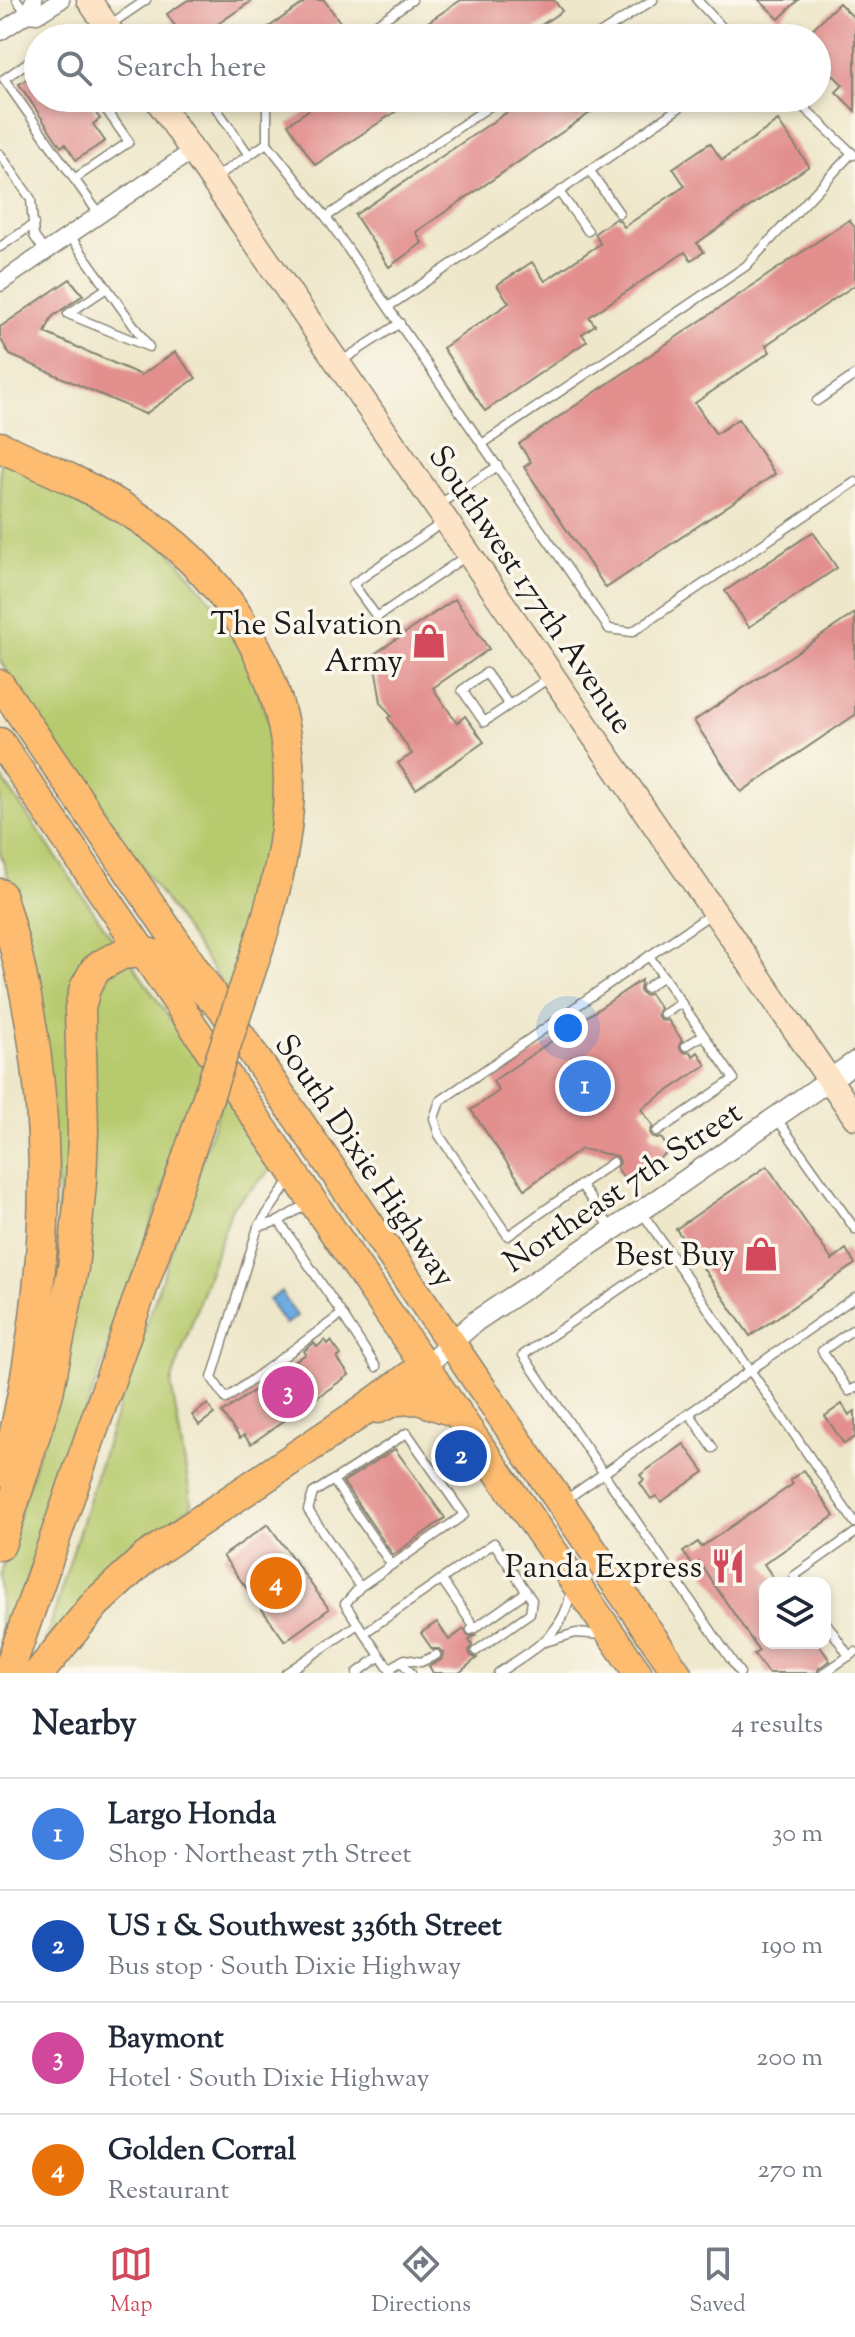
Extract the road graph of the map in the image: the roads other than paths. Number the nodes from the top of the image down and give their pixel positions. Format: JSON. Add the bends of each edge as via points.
{"nodes":[{"id":1,"x":61,"y":0,"type":"edge"},
{"id":2,"x":89,"y":0,"type":"edge"},
{"id":3,"x":146,"y":0,"type":"edge"},
{"id":4,"x":412,"y":0,"type":"edge"},
{"id":5,"x":653,"y":0,"type":"edge"},
{"id":6,"x":697,"y":0,"type":"edge"},
{"id":7,"x":26,"y":5,"type":"edge"},
{"id":8,"x":106,"y":24,"type":"edge"},
{"id":9,"x":120,"y":24,"type":"edge"},
{"id":10,"x":377,"y":24,"type":"edge"},
{"id":11,"x":615,"y":24,"type":"edge"},
{"id":12,"x":719,"y":24,"type":"edge"},
{"id":13,"x":0,"y":32,"type":"edge"},
{"id":14,"x":24,"y":65,"type":"edge"},
{"id":15,"x":24,"y":108,"type":"edge"},
{"id":16,"x":27,"y":112,"type":"edge"},
{"id":17,"x":108,"y":112,"type":"edge"},
{"id":18,"x":166,"y":112,"type":"edge"},
{"id":19,"x":219,"y":112,"type":"edge"},
{"id":20,"x":266,"y":112,"type":"edge"},
{"id":21,"x":481,"y":112,"type":"edge"},
{"id":22,"x":673,"y":112,"type":"edge"},
{"id":23,"x":809,"y":112,"type":"edge"},
{"id":24,"x":267,"y":143,"type":"junction"},
{"id":25,"x":192,"y":151,"type":"junction"},
{"id":26,"x":0,"y":154,"type":"edge"},
{"id":27,"x":249,"y":155,"type":"junction"},
{"id":28,"x":854,"y":155,"type":"edge"},
{"id":29,"x":590,"y":171,"type":"junction"},
{"id":30,"x":74,"y":179,"type":"junction"},
{"id":31,"x":212,"y":180,"type":"junction"},
{"id":32,"x":559,"y":192,"type":"junction"},
{"id":33,"x":619,"y":213,"type":"dead end"},
{"id":34,"x":100,"y":214,"type":"junction"},
{"id":35,"x":326,"y":217,"type":"junction"},
{"id":36,"x":34,"y":224,"type":"junction"},
{"id":37,"x":588,"y":231,"type":"dead end"},
{"id":38,"x":70,"y":235,"type":"junction"},
{"id":39,"x":0,"y":247,"type":"edge"},
{"id":40,"x":45,"y":252,"type":"junction"},
{"id":41,"x":0,"y":283,"type":"edge"},
{"id":42,"x":107,"y":288,"type":"junction"},
{"id":43,"x":388,"y":307,"type":"junction"},
{"id":44,"x":400,"y":323,"type":"junction"},
{"id":45,"x":338,"y":363,"type":"junction"},
{"id":46,"x":855,"y":375,"type":"edge"},
{"id":47,"x":817,"y":401,"type":"dead end"},
{"id":48,"x":482,"y":444,"type":"junction"},
{"id":49,"x":0,"y":447,"type":"edge"},
{"id":50,"x":498,"y":466,"type":"junction"},
{"id":51,"x":855,"y":482,"type":"edge"},
{"id":52,"x":441,"y":513,"type":"junction"},
{"id":53,"x":469,"y":554,"type":"junction"},
{"id":54,"x":553,"y":676,"type":"junction"},
{"id":55,"x":0,"y":684,"type":"edge"},
{"id":56,"x":509,"y":705,"type":"junction"},
{"id":57,"x":0,"y":742,"type":"edge"},
{"id":58,"x":0,"y":894,"type":"edge"},
{"id":59,"x":714,"y":912,"type":"junction"},
{"id":60,"x":143,"y":952,"type":"junction"},
{"id":61,"x":649,"y":956,"type":"junction"},
{"id":62,"x":663,"y":976,"type":"junction"},
{"id":63,"x":646,"y":988,"type":"dead end"},
{"id":64,"x":215,"y":1000,"type":"junction"},
{"id":65,"x":681,"y":1003,"type":"junction"},
{"id":66,"x":664,"y":1014,"type":"dead end"},
{"id":67,"x":703,"y":1035,"type":"junction"},
{"id":68,"x":686,"y":1046,"type":"dead end"},
{"id":69,"x":855,"y":1062,"type":"edge"},
{"id":70,"x":829,"y":1081,"type":"junction"},
{"id":71,"x":776,"y":1117,"type":"junction"},
{"id":72,"x":855,"y":1117,"type":"edge"},
{"id":73,"x":657,"y":1132,"type":"dead end"},
{"id":74,"x":613,"y":1162,"type":"dead end"},
{"id":75,"x":294,"y":1174,"type":"junction"},
{"id":76,"x":581,"y":1185,"type":"junction"},
{"id":77,"x":312,"y":1201,"type":"junction"},
{"id":78,"x":641,"y":1211,"type":"junction"},
{"id":79,"x":279,"y":1221,"type":"junction"},
{"id":80,"x":258,"y":1227,"type":"junction"},
{"id":81,"x":611,"y":1229,"type":"junction"},
{"id":82,"x":855,"y":1229,"type":"edge"},
{"id":83,"x":671,"y":1254,"type":"junction"},
{"id":84,"x":855,"y":1297,"type":"edge"},
{"id":85,"x":342,"y":1314,"type":"junction"},
{"id":86,"x":855,"y":1328,"type":"edge"},
{"id":87,"x":450,"y":1345,"type":"junction"},
{"id":88,"x":425,"y":1366,"type":"junction"},
{"id":89,"x":376,"y":1367,"type":"dead end"},
{"id":90,"x":751,"y":1371,"type":"junction"},
{"id":91,"x":855,"y":1388,"type":"edge"},
{"id":92,"x":456,"y":1412,"type":"junction"},
{"id":93,"x":689,"y":1413,"type":"junction"},
{"id":94,"x":357,"y":1415,"type":"junction"},
{"id":95,"x":713,"y":1448,"type":"dead end"},
{"id":96,"x":603,"y":1473,"type":"junction"},
{"id":97,"x":333,"y":1480,"type":"junction"},
{"id":98,"x":0,"y":1495,"type":"edge"},
{"id":99,"x":560,"y":1504,"type":"junction"},
{"id":100,"x":855,"y":1523,"type":"edge"},
{"id":101,"x":855,"y":1533,"type":"edge"},
{"id":102,"x":0,"y":1545,"type":"edge"},
{"id":103,"x":391,"y":1564,"type":"junction"},
{"id":104,"x":572,"y":1577,"type":"junction"},
{"id":105,"x":795,"y":1577,"type":"edge"},
{"id":106,"x":442,"y":1580,"type":"junction"},
{"id":107,"x":360,"y":1587,"type":"junction"},
{"id":108,"x":526,"y":1592,"type":"junction"},
{"id":109,"x":358,"y":1624,"type":"junction"},
{"id":110,"x":831,"y":1628,"type":"edge"},
{"id":111,"x":364,"y":1633,"type":"junction"},
{"id":112,"x":613,"y":1638,"type":"junction"},
{"id":113,"x":544,"y":1642,"type":"junction"},
{"id":114,"x":476,"y":1651,"type":"dead end"},
{"id":115,"x":852,"y":1654,"type":"edge"},
{"id":116,"x":436,"y":1655,"type":"dead end"},
{"id":117,"x":380,"y":1656,"type":"junction"},
{"id":118,"x":401,"y":1661,"type":"junction"},
{"id":119,"x":391,"y":1671,"type":"edge"},
{"id":120,"x":359,"y":1672,"type":"edge"},
{"id":121,"x":8,"y":1673,"type":"edge"},
{"id":122,"x":39,"y":1673,"type":"edge"},
{"id":123,"x":286,"y":1673,"type":"edge"},
{"id":124,"x":411,"y":1673,"type":"edge"},
{"id":125,"x":498,"y":1673,"type":"edge"},
{"id":126,"x":638,"y":1673,"type":"edge"},
{"id":127,"x":677,"y":1673,"type":"edge"},
{"id":128,"x":740,"y":1673,"type":"edge"},
{"id":129,"x":824,"y":1673,"type":"edge"}],
"edges":[{"from":1,"to":7,"type":"street","via":[[37,15]]},
{"from":2,"to":8,"type":"main road"},
{"from":3,"to":9,"type":"lane"},
{"from":4,"to":10,"type":"lane"},
{"from":5,"to":11,"type":"lane"},
{"from":6,"to":12,"type":"lane"},
{"from":7,"to":13,"type":"street"},
{"from":14,"to":15,"type":"lane","via":[[4,79]]},
{"from":16,"to":30,"type":"lane"},
{"from":17,"to":30,"type":"lane","via":[[129,142]]},
{"from":18,"to":25,"type":"main road","name":"Southwest 177th Avenue"},
{"from":19,"to":27,"type":"lane"},
{"from":20,"to":24,"type":"lane"},
{"from":21,"to":35,"type":"lane"},
{"from":22,"to":29,"type":"lane"},
{"from":23,"to":28,"type":"lane"},
{"from":24,"to":27,"type":"lane"},
{"from":24,"to":35,"type":"lane"},
{"from":25,"to":31,"type":"main road","name":"Southwest 177th Avenue"},
{"from":25,"to":34,"type":"street"},
{"from":26,"to":36,"type":"lane","via":[[31,199]]},
{"from":27,"to":31,"type":"lane"},
{"from":28,"to":48,"type":"lane","via":[[746,266]]},
{"from":29,"to":32,"type":"lane"},
{"from":29,"to":33,"type":"lane"},
{"from":30,"to":34,"type":"lane"},
{"from":31,"to":45,"type":"main road","name":"Southwest 177th Avenue"},
{"from":32,"to":37,"type":"lane"},
{"from":32,"to":43,"type":"lane"},
{"from":34,"to":38,"type":"street"},
{"from":35,"to":43,"type":"lane"},
{"from":36,"to":39,"type":"lane"},
{"from":36,"to":40,"type":"lane","via":[[34,236]]},
{"from":38,"to":40,"type":"street"},
{"from":38,"to":42,"type":"lane"},
{"from":40,"to":41,"type":"street"},
{"from":42,"to":42,"type":"lane","via":[[140,335],[149,347],[68,314]]},
{"from":43,"to":44,"type":"lane"},
{"from":44,"to":45,"type":"lane"},
{"from":44,"to":48,"type":"lane"},
{"from":45,"to":52,"type":"main road","name":"Southwest 177th Avenue"},
{"from":46,"to":47,"type":"lane"},
{"from":48,"to":50,"type":"lane"},
{"from":49,"to":121,"type":"highway","bridge":true,"via":[[125,509],[164,536],[215,584],[256,647],[272,686],[289,782],[283,851],[256,954]]},
{"from":50,"to":51,"type":"lane","via":[[609,629],[632,632]]},
{"from":50,"to":52,"type":"lane"},
{"from":52,"to":53,"type":"main road","name":"Southwest 177th Avenue"},
{"from":52,"to":53,"type":"lane","via":[[353,584],[377,617]]},
{"from":53,"to":54,"type":"main road","name":"Southwest 177th Avenue"},
{"from":54,"to":56,"type":"lane"},
{"from":54,"to":59,"type":"main road","name":"Southwest 177th Avenue"},
{"from":55,"to":64,"type":"highway","name":"South Dixie Highway"},
{"from":56,"to":56,"type":"lane","via":[[484,722],[462,690],[486,673]]},
{"from":57,"to":60,"type":"highway","name":"South Dixie Highway"},
{"from":58,"to":98,"type":"highway","via":[[30,1021],[45,1163],[35,1332]]},
{"from":59,"to":61,"type":"lane"},
{"from":59,"to":70,"type":"main road","name":"Southwest 177th Avenue"},
{"from":60,"to":64,"type":"highway","via":[[175,964]]},
{"from":60,"to":75,"type":"highway","name":"South Dixie Highway"},
{"from":60,"to":102,"type":"highway","via":[[122,954],[103,964],[89,978],[82,998],[82,1145],[73,1268],[48,1393]]},
{"from":61,"to":62,"type":"lane"},
{"from":61,"to":76,"type":"lane","via":[[440,1101],[434,1118],[439,1135],[508,1236]]},
{"from":62,"to":63,"type":"lane"},
{"from":62,"to":65,"type":"lane"},
{"from":64,"to":87,"type":"highway","name":"South Dixie Highway"},
{"from":65,"to":66,"type":"lane"},
{"from":65,"to":67,"type":"lane"},
{"from":67,"to":68,"type":"lane"},
{"from":67,"to":73,"type":"lane","via":[[734,1079]]},
{"from":69,"to":70,"type":"street","name":"Northeast 7th Street"},
{"from":70,"to":71,"type":"street","name":"Northeast 7th Street"},
{"from":70,"to":72,"type":"main road","name":"Southwest 177th Avenue"},
{"from":71,"to":78,"type":"street","name":"Northeast 7th Street"},
{"from":71,"to":82,"type":"lane"},
{"from":74,"to":76,"type":"lane"},
{"from":75,"to":77,"type":"highway","name":"South Dixie Highway"},
{"from":75,"to":80,"type":"lane"},
{"from":76,"to":81,"type":"lane"},
{"from":77,"to":79,"type":"lane"},
{"from":77,"to":88,"type":"highway","name":"South Dixie Highway"},
{"from":78,"to":81,"type":"street","name":"Northeast 7th Street"},
{"from":78,"to":83,"type":"lane"},
{"from":79,"to":80,"type":"lane"},
{"from":79,"to":85,"type":"lane"},
{"from":80,"to":85,"type":"lane","via":[[212,1378],[226,1399]]},
{"from":81,"to":87,"type":"street","name":"Northeast 7th Street","via":[[476,1321]]},
{"from":83,"to":90,"type":"lane"},
{"from":83,"to":96,"type":"lane","via":[[523,1355]]},
{"from":84,"to":90,"type":"lane"},
{"from":85,"to":89,"type":"lane"},
{"from":86,"to":91,"type":"lane","via":[[822,1351],[849,1391]]},
{"from":87,"to":88,"type":"street","name":"Northeast 7th Street"},
{"from":87,"to":99,"type":"highway","name":"South Dixie Highway"},
{"from":88,"to":92,"type":"highway","name":"South Dixie Highway"},
{"from":88,"to":94,"type":"highway"},
{"from":90,"to":93,"type":"lane"},
{"from":90,"to":100,"type":"lane"},
{"from":92,"to":94,"type":"highway","via":[[410,1399]]},
{"from":92,"to":104,"type":"highway","name":"South Dixie Highway"},
{"from":93,"to":95,"type":"lane"},
{"from":93,"to":96,"type":"lane"},
{"from":94,"to":122,"type":"highway","via":[[145,1558],[96,1603]]},
{"from":96,"to":99,"type":"lane"},
{"from":96,"to":128,"type":"lane"},
{"from":97,"to":103,"type":"lane"},
{"from":97,"to":103,"type":"lane","via":[[407,1433],[415,1444],[464,1515]]},
{"from":97,"to":107,"type":"lane","via":[[313,1493],[308,1510]]},
{"from":99,"to":127,"type":"highway","name":"South Dixie Highway"},
{"from":101,"to":105,"type":"lane"},
{"from":103,"to":107,"type":"lane"},
{"from":104,"to":112,"type":"highway","name":"South Dixie Highway"},
{"from":104,"to":113,"type":"lane","via":[[565,1617]]},
{"from":106,"to":108,"type":"lane","via":[[494,1543]]},
{"from":106,"to":108,"type":"lane","via":[[473,1629]]},
{"from":106,"to":111,"type":"lane"},
{"from":107,"to":109,"type":"lane","via":[[345,1604]]},
{"from":108,"to":114,"type":"lane","via":[[533,1604],[530,1613]]},
{"from":109,"to":111,"type":"lane"},
{"from":109,"to":123,"type":"lane"},
{"from":110,"to":115,"type":"lane"},
{"from":111,"to":117,"type":"lane"},
{"from":112,"to":113,"type":"lane","via":[[576,1633]]},
{"from":112,"to":126,"type":"highway","name":"South Dixie Highway"},
{"from":113,"to":125,"type":"lane"},
{"from":115,"to":129,"type":"lane"},
{"from":116,"to":118,"type":"lane","via":[[421,1662]]},
{"from":117,"to":119,"type":"lane"},
{"from":117,"to":120,"type":"lane"},
{"from":118,"to":119,"type":"lane"},
{"from":118,"to":124,"type":"lane"}]}
